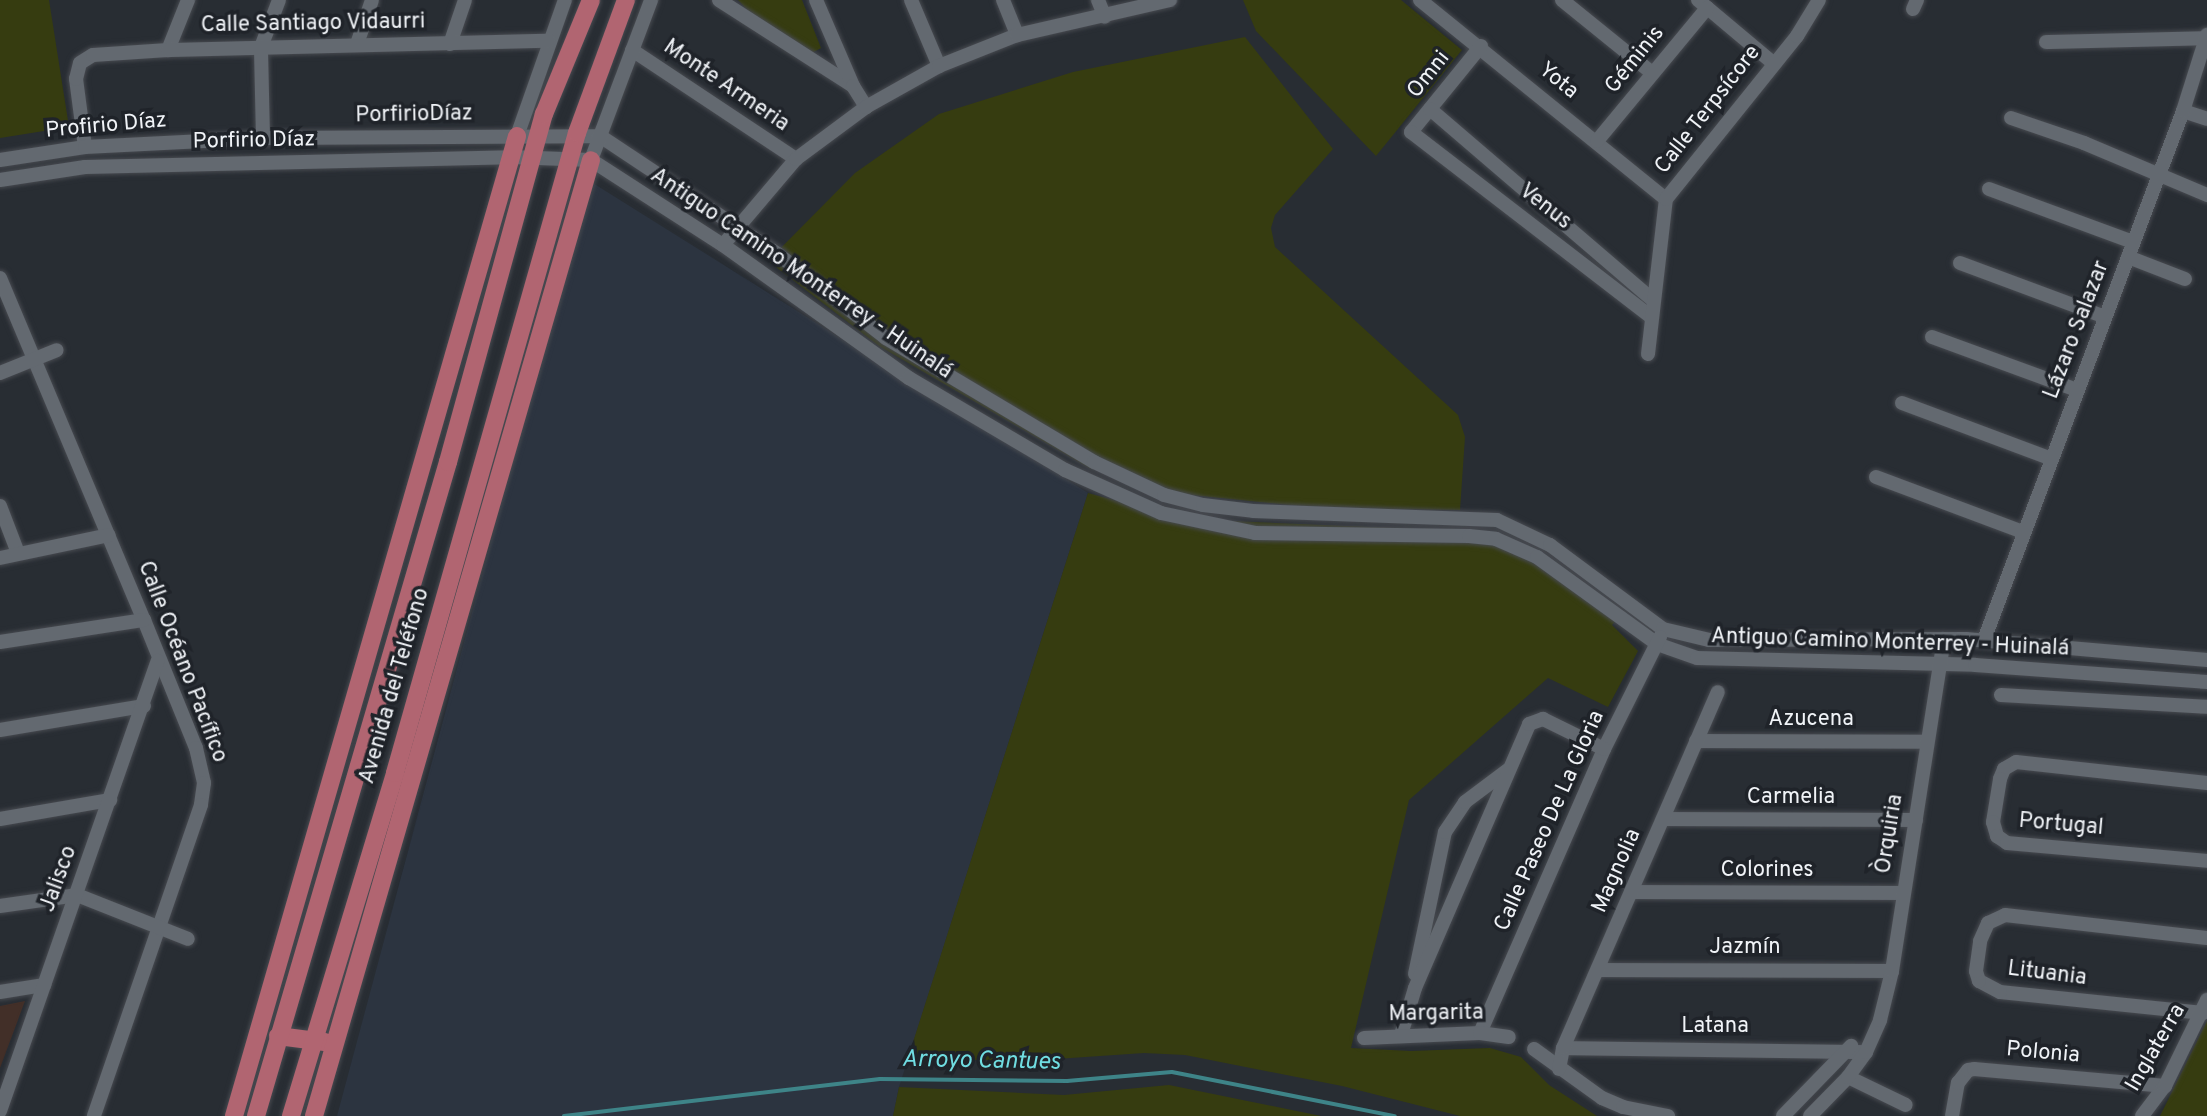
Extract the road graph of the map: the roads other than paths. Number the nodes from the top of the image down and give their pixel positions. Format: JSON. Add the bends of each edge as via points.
{"nodes":[{"id":1,"x":188,"y":0,"type":"edge"},
{"id":2,"x":279,"y":0,"type":"edge"},
{"id":3,"x":372,"y":0,"type":"edge"},
{"id":4,"x":465,"y":0,"type":"edge"},
{"id":5,"x":565,"y":0,"type":"edge"},
{"id":6,"x":591,"y":0,"type":"edge"},
{"id":7,"x":626,"y":0,"type":"edge"},
{"id":8,"x":651,"y":0,"type":"edge"},
{"id":9,"x":719,"y":0,"type":"edge"},
{"id":10,"x":816,"y":0,"type":"edge"},
{"id":11,"x":911,"y":0,"type":"edge"},
{"id":12,"x":1003,"y":0,"type":"edge"},
{"id":13,"x":1098,"y":0,"type":"edge"},
{"id":14,"x":1170,"y":0,"type":"edge"},
{"id":15,"x":1420,"y":0,"type":"edge"},
{"id":16,"x":1562,"y":0,"type":"edge"},
{"id":17,"x":1819,"y":0,"type":"edge"},
{"id":18,"x":1702,"y":4,"type":"edge"},
{"id":19,"x":1105,"y":17,"type":"junction"},
{"id":20,"x":1017,"y":35,"type":"junction"},
{"id":21,"x":2207,"y":37,"type":"edge"},
{"id":22,"x":549,"y":41,"type":"junction"},
{"id":23,"x":2046,"y":42,"type":"dead end"},
{"id":24,"x":357,"y":44,"type":"junction"},
{"id":25,"x":450,"y":44,"type":"junction"},
{"id":26,"x":1481,"y":46,"type":"junction"},
{"id":27,"x":261,"y":47,"type":"junction"},
{"id":28,"x":168,"y":50,"type":"junction"},
{"id":29,"x":632,"y":50,"type":"junction"},
{"id":30,"x":1772,"y":62,"type":"junction"},
{"id":31,"x":939,"y":66,"type":"junction"},
{"id":32,"x":1652,"y":73,"type":"junction"},
{"id":33,"x":853,"y":86,"type":"junction"},
{"id":34,"x":866,"y":107,"type":"junction"},
{"id":35,"x":1430,"y":109,"type":"junction"},
{"id":36,"x":2183,"y":111,"type":"junction"},
{"id":37,"x":2011,"y":118,"type":"dead end"},
{"id":38,"x":2207,"y":119,"type":"edge"},
{"id":39,"x":1411,"y":132,"type":"joint"},
{"id":40,"x":577,"y":133,"type":"junction"},
{"id":41,"x":538,"y":134,"type":"junction"},
{"id":42,"x":517,"y":136,"type":"junction"},
{"id":43,"x":600,"y":136,"type":"junction"},
{"id":44,"x":263,"y":138,"type":"junction"},
{"id":45,"x":1597,"y":141,"type":"junction"},
{"id":46,"x":85,"y":147,"type":"junction"},
{"id":47,"x":510,"y":157,"type":"junction"},
{"id":48,"x":531,"y":157,"type":"junction"},
{"id":49,"x":570,"y":159,"type":"junction"},
{"id":50,"x":796,"y":159,"type":"junction"},
{"id":51,"x":0,"y":160,"type":"edge"},
{"id":52,"x":591,"y":160,"type":"junction"},
{"id":53,"x":2157,"y":174,"type":"junction"},
{"id":54,"x":0,"y":180,"type":"edge"},
{"id":55,"x":1989,"y":189,"type":"dead end"},
{"id":56,"x":2207,"y":195,"type":"edge"},
{"id":57,"x":1666,"y":199,"type":"junction"},
{"id":58,"x":738,"y":227,"type":"junction"},
{"id":59,"x":2133,"y":242,"type":"junction"},
{"id":60,"x":723,"y":245,"type":"junction"},
{"id":61,"x":2128,"y":257,"type":"junction"},
{"id":62,"x":1960,"y":263,"type":"dead end"},
{"id":63,"x":0,"y":278,"type":"edge"},
{"id":64,"x":2185,"y":279,"type":"dead end"},
{"id":65,"x":1653,"y":300,"type":"junction"},
{"id":66,"x":1651,"y":317,"type":"junction"},
{"id":67,"x":2105,"y":317,"type":"junction"},
{"id":68,"x":1932,"y":337,"type":"dead end"},
{"id":69,"x":57,"y":350,"type":"dead end"},
{"id":70,"x":1648,"y":354,"type":"dead end"},
{"id":71,"x":33,"y":358,"type":"junction"},
{"id":72,"x":0,"y":373,"type":"edge"},
{"id":73,"x":2077,"y":390,"type":"junction"},
{"id":74,"x":1902,"y":403,"type":"dead end"},
{"id":75,"x":494,"y":425,"type":"junction"},
{"id":76,"x":514,"y":432,"type":"junction"},
{"id":77,"x":2052,"y":459,"type":"junction"},
{"id":78,"x":1876,"y":477,"type":"dead end"},
{"id":79,"x":413,"y":503,"type":"junction"},
{"id":80,"x":0,"y":506,"type":"edge"},
{"id":81,"x":435,"y":508,"type":"junction"},
{"id":82,"x":2023,"y":532,"type":"junction"},
{"id":83,"x":109,"y":535,"type":"junction"},
{"id":84,"x":18,"y":553,"type":"junction"},
{"id":85,"x":0,"y":558,"type":"edge"},
{"id":86,"x":144,"y":620,"type":"junction"},
{"id":87,"x":1663,"y":629,"type":"junction"},
{"id":88,"x":1944,"y":639,"type":"junction"},
{"id":89,"x":1984,"y":640,"type":"junction"},
{"id":90,"x":1739,"y":641,"type":"junction"},
{"id":91,"x":0,"y":642,"type":"edge"},
{"id":92,"x":1657,"y":644,"type":"junction"},
{"id":93,"x":2200,"y":659,"type":"edge"},
{"id":94,"x":158,"y":661,"type":"junction"},
{"id":95,"x":1737,"y":661,"type":"junction"},
{"id":96,"x":1938,"y":665,"type":"junction"},
{"id":97,"x":2191,"y":681,"type":"junction"},
{"id":98,"x":2207,"y":682,"type":"edge"},
{"id":99,"x":1718,"y":692,"type":"dead end"},
{"id":100,"x":2001,"y":695,"type":"dead end"},
{"id":101,"x":144,"y":706,"type":"junction"},
{"id":102,"x":2207,"y":707,"type":"edge"},
{"id":103,"x":0,"y":730,"type":"edge"},
{"id":104,"x":1696,"y":741,"type":"junction"},
{"id":105,"x":1926,"y":742,"type":"junction"},
{"id":106,"x":1604,"y":749,"type":"junction"},
{"id":107,"x":1508,"y":770,"type":"junction"},
{"id":108,"x":2207,"y":783,"type":"edge"},
{"id":109,"x":110,"y":800,"type":"junction"},
{"id":110,"x":0,"y":819,"type":"edge"},
{"id":111,"x":1665,"y":819,"type":"junction"},
{"id":112,"x":1916,"y":820,"type":"junction"},
{"id":113,"x":2207,"y":861,"type":"edge"},
{"id":114,"x":1631,"y":892,"type":"junction"},
{"id":115,"x":1903,"y":893,"type":"junction"},
{"id":116,"x":77,"y":895,"type":"junction"},
{"id":117,"x":0,"y":906,"type":"edge"},
{"id":118,"x":157,"y":927,"type":"junction"},
{"id":119,"x":2207,"y":938,"type":"edge"},
{"id":120,"x":188,"y":939,"type":"dead end"},
{"id":121,"x":1598,"y":970,"type":"junction"},
{"id":122,"x":1892,"y":971,"type":"junction"},
{"id":123,"x":44,"y":985,"type":"junction"},
{"id":124,"x":1415,"y":988,"type":"junction"},
{"id":125,"x":0,"y":992,"type":"edge"},
{"id":126,"x":2205,"y":1007,"type":"edge"},
{"id":127,"x":1480,"y":1033,"type":"junction"},
{"id":128,"x":1872,"y":1034,"type":"junction"},
{"id":129,"x":1401,"y":1035,"type":"junction"},
{"id":130,"x":278,"y":1036,"type":"junction"},
{"id":131,"x":1509,"y":1037,"type":"dead end"},
{"id":132,"x":1364,"y":1038,"type":"dead end"},
{"id":133,"x":314,"y":1041,"type":"junction"},
{"id":134,"x":335,"y":1043,"type":"junction"},
{"id":135,"x":1563,"y":1048,"type":"junction"},
{"id":136,"x":1534,"y":1049,"type":"dead end"},
{"id":137,"x":1847,"y":1049,"type":"junction"},
{"id":138,"x":1866,"y":1052,"type":"junction"},
{"id":139,"x":1559,"y":1069,"type":"junction"},
{"id":140,"x":1848,"y":1077,"type":"junction"},
{"id":141,"x":2165,"y":1086,"type":"junction"},
{"id":142,"x":1906,"y":1105,"type":"dead end"},
{"id":143,"x":0,"y":1111,"type":"edge"},
{"id":144,"x":94,"y":1116,"type":"edge"},
{"id":145,"x":234,"y":1116,"type":"edge"},
{"id":146,"x":256,"y":1116,"type":"edge"},
{"id":147,"x":291,"y":1116,"type":"edge"},
{"id":148,"x":314,"y":1116,"type":"edge"},
{"id":149,"x":1668,"y":1116,"type":"edge"},
{"id":150,"x":1783,"y":1116,"type":"edge"},
{"id":151,"x":1810,"y":1116,"type":"edge"},
{"id":152,"x":1952,"y":1116,"type":"edge"},
{"id":153,"x":2142,"y":1116,"type":"edge"}],
"edges":[{"from":1,"to":28,"type":"street"},
{"from":2,"to":27,"type":"street"},
{"from":3,"to":24,"type":"street"},
{"from":4,"to":25,"type":"street"},
{"from":5,"to":22,"type":"street"},
{"from":6,"to":41,"type":"main road"},
{"from":7,"to":40,"type":"main road"},
{"from":8,"to":29,"type":"street"},
{"from":9,"to":33,"type":"street"},
{"from":10,"to":33,"type":"street"},
{"from":11,"to":31,"type":"street"},
{"from":12,"to":20,"type":"street"},
{"from":13,"to":19,"type":"street"},
{"from":14,"to":19,"type":"street"},
{"from":15,"to":26,"type":"street","name":"Yota"},
{"from":16,"to":32,"type":"street"},
{"from":17,"to":30,"type":"street","name":"Calle Terpsícore","via":[[1797,36]]},
{"from":18,"to":30,"type":"street"},
{"from":18,"to":32,"type":"street","name":"Géminis"},
{"from":19,"to":20,"type":"street"},
{"from":20,"to":31,"type":"street"},
{"from":21,"to":23,"type":"street"},
{"from":21,"to":36,"type":"street","name":"Lázaro Salazar"},
{"from":22,"to":25,"type":"street","name":"Calle Santiago Vidaurri"},
{"from":22,"to":42,"type":"street"},
{"from":24,"to":25,"type":"street","name":"Calle Santiago Vidaurri"},
{"from":24,"to":27,"type":"street","name":"Calle Santiago Vidaurri"},
{"from":26,"to":35,"type":"street","name":"Omni"},
{"from":26,"to":45,"type":"street","name":"Yota"},
{"from":27,"to":28,"type":"street","name":"Calle Santiago Vidaurri"},
{"from":27,"to":44,"type":"street"},
{"from":28,"to":46,"type":"street","name":"Calle Santiago Vidaurri","via":[[93,55],[80,63],[76,79]]},
{"from":29,"to":43,"type":"street"},
{"from":29,"to":50,"type":"street","name":"Monte Armeria"},
{"from":30,"to":57,"type":"street","name":"Calle Terpsícore"},
{"from":31,"to":34,"type":"street"},
{"from":32,"to":45,"type":"street","name":"Géminis"},
{"from":33,"to":34,"type":"street"},
{"from":34,"to":50,"type":"street"},
{"from":35,"to":39,"type":"street","name":"Omni"},
{"from":35,"to":65,"type":"street","name":"Venus"},
{"from":36,"to":38,"type":"street"},
{"from":36,"to":53,"type":"street","name":"Lázaro Salazar"},
{"from":37,"to":53,"type":"street"},
{"from":39,"to":66,"type":"street","name":"Venus"},
{"from":40,"to":41,"type":"street","name":"PorfirioDíaz"},
{"from":40,"to":43,"type":"street","name":"PorfirioDíaz"},
{"from":40,"to":49,"type":"main road"},
{"from":41,"to":42,"type":"street","name":"PorfirioDíaz"},
{"from":41,"to":48,"type":"main road"},
{"from":42,"to":44,"type":"street","name":"PorfirioDíaz"},
{"from":42,"to":47,"type":"main road"},
{"from":43,"to":52,"type":"street"},
{"from":43,"to":58,"type":"street","name":"Antiguo Camino Monterrey - Huinalá"},
{"from":44,"to":46,"type":"street","name":"Profirio Díaz"},
{"from":45,"to":57,"type":"street","name":"Yota"},
{"from":46,"to":51,"type":"street","name":"Profirio Díaz"},
{"from":47,"to":48,"type":"street"},
{"from":47,"to":54,"type":"street","name":"Porfirio Díaz","via":[[85,167]]},
{"from":47,"to":79,"type":"main road"},
{"from":48,"to":49,"type":"street"},
{"from":48,"to":81,"type":"main road"},
{"from":49,"to":52,"type":"street"},
{"from":49,"to":75,"type":"main road","name":"Avenida del Teléfono"},
{"from":50,"to":58,"type":"street"},
{"from":52,"to":60,"type":"street","name":"Antiguo Camino Monterrey - Huinalá"},
{"from":52,"to":76,"type":"main road"},
{"from":53,"to":56,"type":"street"},
{"from":53,"to":59,"type":"street","name":"Lázaro Salazar"},
{"from":55,"to":59,"type":"street"},
{"from":57,"to":65,"type":"street","name":"Calle Terpsícore"},
{"from":58,"to":60,"type":"street"},
{"from":58,"to":87,"type":"street","name":"Antiguo Camino Monterrey - Huinalá","via":[[886,338],[1134,483],[1203,505],[1253,511],[1497,520],[1550,545]]},
{"from":59,"to":61,"type":"street","name":"Lázaro Salazar"},
{"from":60,"to":92,"type":"street","name":"Antiguo Camino Monterrey - Huinalá","via":[[909,378],[1106,490],[1175,517],[1255,533],[1496,539],[1537,557]]},
{"from":61,"to":64,"type":"street"},
{"from":61,"to":67,"type":"street","name":"Lázaro Salazar"},
{"from":62,"to":67,"type":"street"},
{"from":63,"to":71,"type":"street","name":"Calle Océano Pacífico"},
{"from":65,"to":66,"type":"street","name":"Calle Terpsícore"},
{"from":66,"to":70,"type":"street","name":"Calle Terpsícore"},
{"from":67,"to":73,"type":"street","name":"Lázaro Salazar"},
{"from":68,"to":73,"type":"street"},
{"from":69,"to":71,"type":"street"},
{"from":71,"to":72,"type":"street"},
{"from":71,"to":83,"type":"street","name":"Calle Océano Pacífico"},
{"from":73,"to":77,"type":"street","name":"Lázaro Salazar"},
{"from":74,"to":77,"type":"street"},
{"from":75,"to":76,"type":"main road"},
{"from":75,"to":133,"type":"main road","name":"Avenida del Teléfono"},
{"from":76,"to":134,"type":"main road"},
{"from":77,"to":82,"type":"street","name":"Lázaro Salazar"},
{"from":78,"to":82,"type":"street"},
{"from":79,"to":81,"type":"main road"},
{"from":79,"to":145,"type":"main road"},
{"from":80,"to":84,"type":"street"},
{"from":81,"to":130,"type":"main road"},
{"from":82,"to":89,"type":"street","name":"Lázaro Salazar"},
{"from":83,"to":84,"type":"street"},
{"from":83,"to":86,"type":"street","name":"Calle Océano Pacífico"},
{"from":84,"to":85,"type":"street"},
{"from":86,"to":91,"type":"street"},
{"from":86,"to":94,"type":"street","name":"Calle Océano Pacífico"},
{"from":87,"to":90,"type":"street","name":"Antiguo Camino Monterrey - Huinalá"},
{"from":87,"to":92,"type":"street","name":"Calle Paseo De La Gloria"},
{"from":88,"to":89,"type":"street","name":"Antiguo Camino Monterrey - Huinalá"},
{"from":88,"to":90,"type":"street","name":"Antiguo Camino Monterrey - Huinalá"},
{"from":88,"to":96,"type":"street","name":"Òrquiria"},
{"from":89,"to":93,"type":"street","name":"Antiguo Camino Monterrey - Huinalá"},
{"from":90,"to":95,"type":"street","via":[[1733,651]]},
{"from":92,"to":95,"type":"street","name":"Antiguo Camino Monterrey - Huinalá","via":[[1697,658]]},
{"from":92,"to":106,"type":"street","name":"Calle Paseo De La Gloria"},
{"from":93,"to":97,"type":"street"},
{"from":94,"to":101,"type":"street","name":"Jalisco"},
{"from":94,"to":118,"type":"street","name":"Calle Océano Pacífico","via":[[196,748],[204,783]]},
{"from":95,"to":96,"type":"street","name":"Antiguo Camino Monterrey - Huinalá"},
{"from":96,"to":97,"type":"street","name":"Antiguo Camino Monterrey - Huinalá"},
{"from":96,"to":105,"type":"street","name":"Òrquiria"},
{"from":97,"to":98,"type":"street","name":"Antiguo Camino Monterrey - Huinalá"},
{"from":99,"to":104,"type":"street","name":"Magnolia"},
{"from":100,"to":102,"type":"street"},
{"from":101,"to":103,"type":"street"},
{"from":101,"to":109,"type":"street","name":"Jalisco"},
{"from":104,"to":105,"type":"street","name":"Azucena"},
{"from":104,"to":111,"type":"street","name":"Magnolia"},
{"from":105,"to":112,"type":"street","name":"Òrquiria"},
{"from":106,"to":107,"type":"street","via":[[1537,718],[1529,724]]},
{"from":106,"to":127,"type":"street","name":"Calle Paseo De La Gloria"},
{"from":107,"to":124,"type":"street"},
{"from":107,"to":124,"type":"street","via":[[1465,802],[1445,832]]},
{"from":108,"to":113,"type":"street","name":"Portugal","via":[[2016,762],[2000,779],[1993,822],[1997,836],[2007,843]]},
{"from":109,"to":110,"type":"street"},
{"from":109,"to":116,"type":"street","name":"Jalisco"},
{"from":111,"to":112,"type":"street","name":"Carmelia"},
{"from":111,"to":114,"type":"street","name":"Magnolia"},
{"from":112,"to":115,"type":"street","name":"Òrquiria"},
{"from":114,"to":115,"type":"street","name":"Colorines"},
{"from":114,"to":121,"type":"street","name":"Magnolia"},
{"from":115,"to":122,"type":"street","name":"Òrquiria"},
{"from":116,"to":117,"type":"street"},
{"from":116,"to":118,"type":"street"},
{"from":116,"to":123,"type":"street","name":"Jalisco"},
{"from":118,"to":120,"type":"street"},
{"from":118,"to":144,"type":"street","name":"Calle Océano Pacífico"},
{"from":119,"to":126,"type":"street","name":"Lituania","via":[[2005,915],[1988,923],[1976,971],[1979,981],[2000,992]]},
{"from":121,"to":122,"type":"street","name":"Jazmín"},
{"from":121,"to":135,"type":"street","name":"Magnolia"},
{"from":122,"to":128,"type":"street","name":"Òrquiria"},
{"from":123,"to":125,"type":"street"},
{"from":123,"to":143,"type":"street","name":"Jalisco"},
{"from":124,"to":129,"type":"street"},
{"from":126,"to":141,"type":"street","name":"Inglaterra"},
{"from":127,"to":129,"type":"street","name":"Margarita"},
{"from":127,"to":131,"type":"street","name":"Margarita"},
{"from":128,"to":137,"type":"street"},
{"from":128,"to":138,"type":"street","name":"Òrquiria"},
{"from":129,"to":132,"type":"street","name":"Margarita"},
{"from":130,"to":133,"type":"main road"},
{"from":130,"to":146,"type":"main road"},
{"from":133,"to":134,"type":"main road"},
{"from":133,"to":147,"type":"main road","name":"Avenida del Teléfono"},
{"from":134,"to":148,"type":"main road"},
{"from":135,"to":137,"type":"street","name":"Latana"},
{"from":135,"to":139,"type":"street","name":"Magnolia"},
{"from":136,"to":139,"type":"street"},
{"from":137,"to":138,"type":"street","name":"Latana"},
{"from":137,"to":150,"type":"street"},
{"from":138,"to":140,"type":"street","name":"Òrquiria"},
{"from":139,"to":149,"type":"street","via":[[1612,1103]]},
{"from":140,"to":142,"type":"street"},
{"from":140,"to":151,"type":"street","name":"Òrquiria"},
{"from":141,"to":152,"type":"street","name":"Polonia","via":[[1974,1069],[1958,1083]]},
{"from":141,"to":153,"type":"street","name":"Inglaterra"}]}
